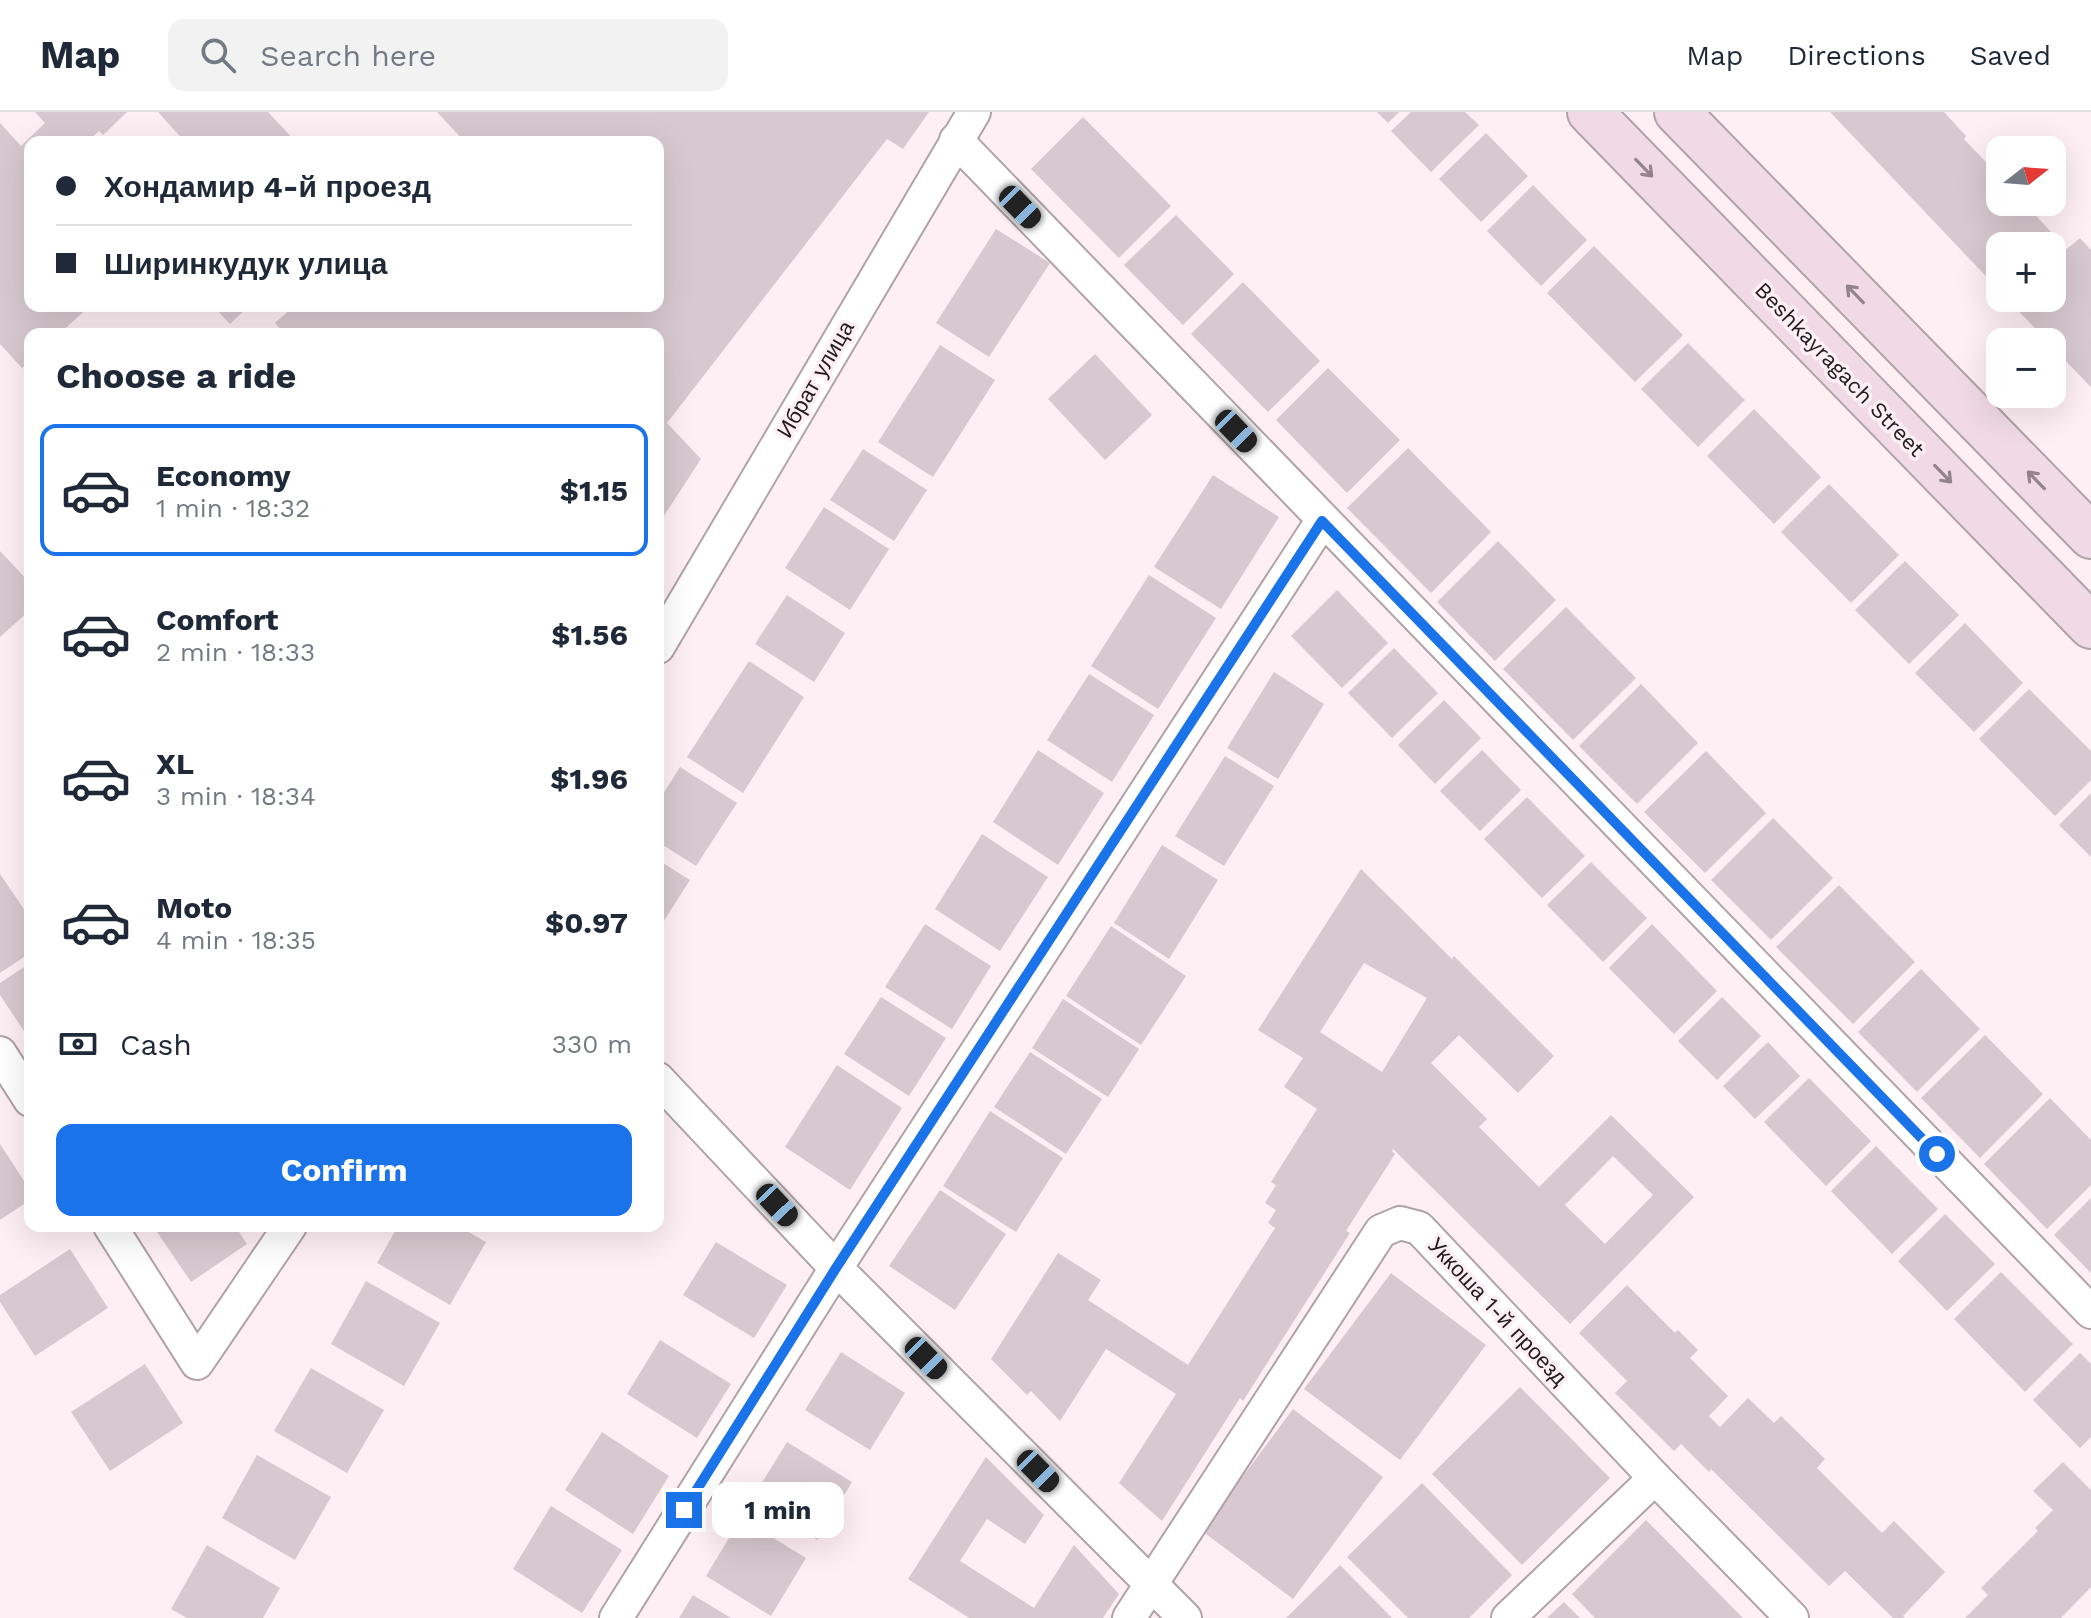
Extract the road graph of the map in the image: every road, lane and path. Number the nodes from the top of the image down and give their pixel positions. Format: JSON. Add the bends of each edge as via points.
{"nodes":[{"id":1,"x":974,"y":112,"type":"edge"},
{"id":2,"x":1590,"y":112,"type":"edge"},
{"id":3,"x":1677,"y":112,"type":"edge"},
{"id":4,"x":956,"y":140,"type":"junction"},
{"id":5,"x":1322,"y":521,"type":"junction"},
{"id":6,"x":2091,"y":536,"type":"edge"},
{"id":7,"x":2091,"y":626,"type":"edge"},
{"id":8,"x":664,"y":637,"type":"edge"},
{"id":9,"x":0,"y":1053,"type":"edge"},
{"id":10,"x":664,"y":1085,"type":"edge"},
{"id":11,"x":24,"y":1091,"type":"edge"},
{"id":12,"x":114,"y":1232,"type":"edge"},
{"id":13,"x":286,"y":1232,"type":"edge"},
{"id":14,"x":836,"y":1268,"type":"junction"},
{"id":15,"x":2091,"y":1312,"type":"edge"},
{"id":16,"x":1655,"y":1478,"type":"junction"},
{"id":17,"x":1150,"y":1584,"type":"junction"},
{"id":18,"x":616,"y":1618,"type":"edge"},
{"id":19,"x":1129,"y":1618,"type":"edge"},
{"id":20,"x":1185,"y":1618,"type":"edge"},
{"id":21,"x":1508,"y":1618,"type":"edge"},
{"id":22,"x":1792,"y":1618,"type":"edge"}],
"edges":[{"from":1,"to":4,"type":"street","name":"Ибрат улица"},
{"from":2,"to":7,"type":"main road","name":"Beshkayragach Street","one_way":true},
{"from":6,"to":3,"type":"main road","one_way":true},
{"from":4,"to":5,"type":"street"},
{"from":4,"to":8,"type":"street","name":"Ибрат улица"},
{"from":5,"to":14,"type":"street"},
{"from":5,"to":15,"type":"street"},
{"from":9,"to":11,"type":"street"},
{"from":10,"to":14,"type":"street"},
{"from":12,"to":13,"type":"street","via":[[197,1363]]},
{"from":14,"to":17,"type":"street"},
{"from":14,"to":18,"type":"street"},
{"from":16,"to":17,"type":"street","name":"Уккоша 1-й проезд","via":[[1419,1228],[1400,1223],[1381,1231]]},
{"from":16,"to":21,"type":"street"},
{"from":16,"to":22,"type":"street","name":"Уккоша 1-й проезд"},
{"from":17,"to":19,"type":"street","name":"Уккоша 1-й проезд"},
{"from":17,"to":20,"type":"street"}]}
